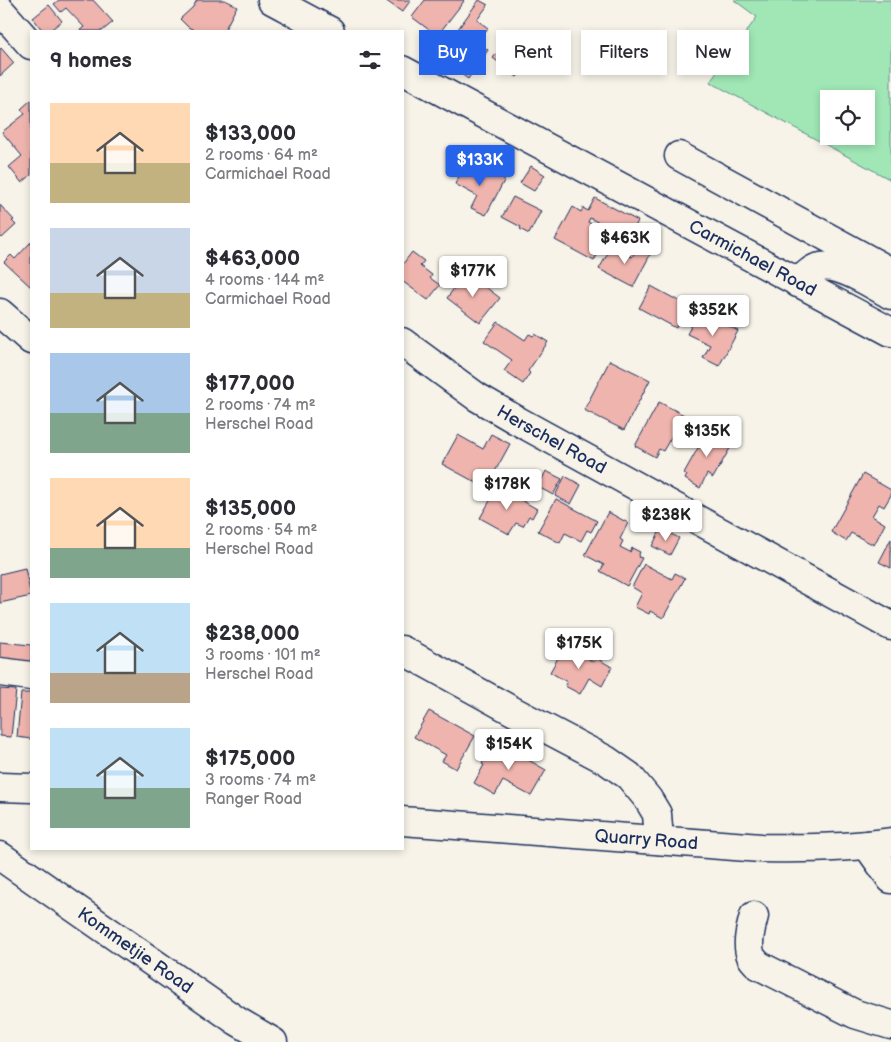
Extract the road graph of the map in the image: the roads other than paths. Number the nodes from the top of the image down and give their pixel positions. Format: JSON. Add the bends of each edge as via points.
{"nodes":[{"id":1,"x":272,"y":0,"type":"edge"},
{"id":2,"x":0,"y":10,"type":"edge"},
{"id":3,"x":328,"y":30,"type":"edge"},
{"id":4,"x":30,"y":44,"type":"edge"},
{"id":5,"x":404,"y":71,"type":"edge"},
{"id":6,"x":680,"y":156,"type":"dead end"},
{"id":7,"x":891,"y":272,"type":"edge"},
{"id":8,"x":798,"y":282,"type":"junction"},
{"id":9,"x":891,"y":295,"type":"edge"},
{"id":10,"x":0,"y":313,"type":"edge"},
{"id":11,"x":891,"y":332,"type":"edge"},
{"id":12,"x":30,"y":339,"type":"edge"},
{"id":13,"x":404,"y":343,"type":"edge"},
{"id":14,"x":891,"y":626,"type":"edge"},
{"id":15,"x":404,"y":651,"type":"edge"},
{"id":16,"x":0,"y":672,"type":"edge"},
{"id":17,"x":30,"y":676,"type":"edge"},
{"id":18,"x":0,"y":787,"type":"edge"},
{"id":19,"x":30,"y":788,"type":"edge"},
{"id":20,"x":404,"y":820,"type":"edge"},
{"id":21,"x":659,"y":840,"type":"junction"},
{"id":22,"x":879,"y":843,"type":"edge"},
{"id":23,"x":0,"y":856,"type":"edge"},
{"id":24,"x":891,"y":879,"type":"edge"},
{"id":25,"x":754,"y":916,"type":"dead end"},
{"id":26,"x":891,"y":1025,"type":"edge"},
{"id":27,"x":273,"y":1042,"type":"edge"}],
"edges":[{"from":1,"to":3,"type":"street"},
{"from":2,"to":4,"type":"street"},
{"from":5,"to":8,"type":"street","name":"Carmichael Road"},
{"from":6,"to":7,"type":"street"},
{"from":8,"to":9,"type":"street","via":[[814,269],[831,267],[842,269]]},
{"from":8,"to":11,"type":"street","name":"Carmichael Road"},
{"from":10,"to":12,"type":"street"},
{"from":13,"to":14,"type":"street","name":"Herschel Road","via":[[518,422]]},
{"from":15,"to":21,"type":"street","via":[[606,760],[629,776],[657,814]]},
{"from":16,"to":17,"type":"street"},
{"from":18,"to":19,"type":"street"},
{"from":20,"to":21,"type":"street","name":"Quarry Road"},
{"from":21,"to":22,"type":"street","name":"Quarry Road","via":[[805,849]]},
{"from":22,"to":24,"type":"street"},
{"from":23,"to":27,"type":"street","name":"Kommetjie Road","via":[[237,1021]]},
{"from":25,"to":26,"type":"street","via":[[750,950],[758,965],[855,1014]]}]}
